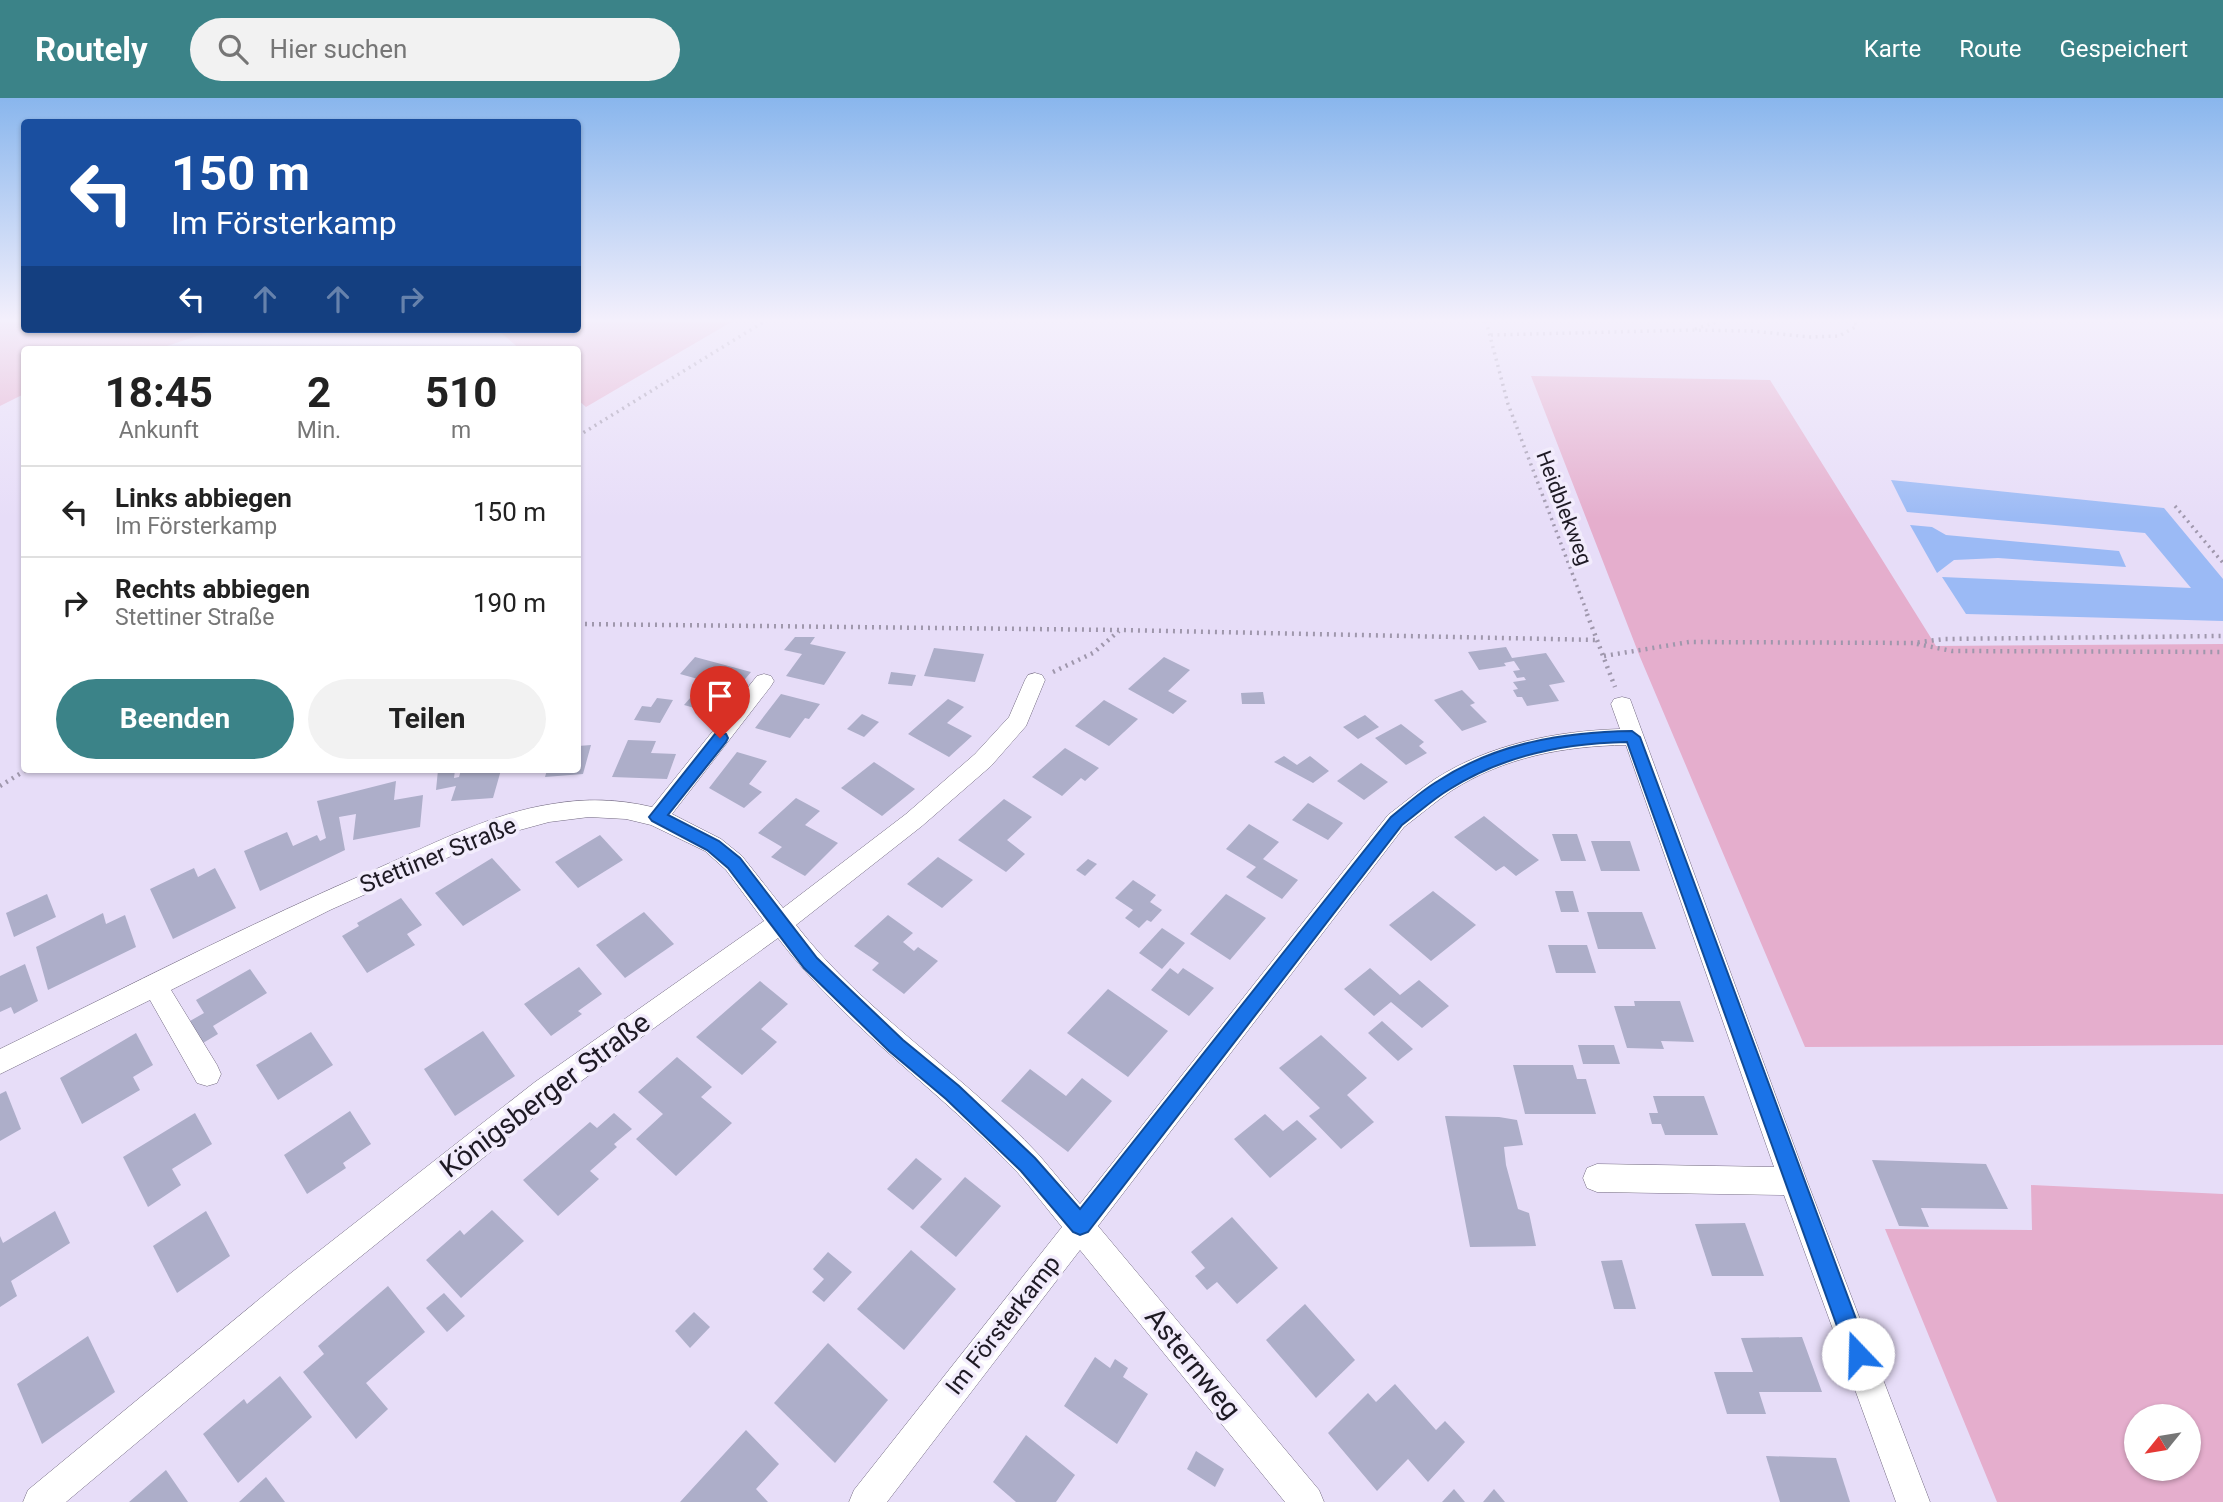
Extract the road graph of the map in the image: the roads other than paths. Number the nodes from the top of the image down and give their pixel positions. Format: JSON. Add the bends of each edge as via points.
{"nodes":[{"id":1,"x":1035,"y":680,"type":"road end"},
{"id":2,"x":764,"y":681,"type":"dead end"},
{"id":3,"x":1622,"y":704,"type":"road end"},
{"id":4,"x":1632,"y":737,"type":"junction"},
{"id":5,"x":657,"y":817,"type":"junction"},
{"id":6,"x":779,"y":922,"type":"junction"},
{"id":7,"x":154,"y":984,"type":"junction"},
{"id":8,"x":0,"y":1062,"type":"edge"},
{"id":9,"x":207,"y":1074,"type":"dead end"},
{"id":10,"x":1597,"y":1178,"type":"dead end"},
{"id":11,"x":1793,"y":1181,"type":"junction"},
{"id":12,"x":1080,"y":1225,"type":"junction"},
{"id":13,"x":40,"y":1502,"type":"edge"},
{"id":14,"x":866,"y":1502,"type":"edge"},
{"id":15,"x":1307,"y":1502,"type":"edge"},
{"id":16,"x":1913,"y":1502,"type":"edge"}],
"edges":[{"from":1,"to":6,"type":"street","name":"Königsberger Straße","via":[[1018,722],[983,760],[825,891]]},
{"from":2,"to":5,"type":"street"},
{"from":3,"to":4,"type":"street"},
{"from":4,"to":11,"type":"street"},
{"from":4,"to":12,"type":"street","name":"Im Försterkamp","via":[[1543,743],[1501,757],[1444,784],[1396,821]]},
{"from":5,"to":6,"type":"street","name":"Stettiner Straße","via":[[713,845],[734,863]]},
{"from":5,"to":7,"type":"street","name":"Stettiner Straße","via":[[589,807],[488,830],[321,903]]},
{"from":6,"to":12,"type":"street","name":"Stettiner Straße","via":[[811,963],[1028,1164]]},
{"from":6,"to":13,"type":"street","name":"Königsberger Straße","via":[[545,1091],[302,1284]]},
{"from":7,"to":8,"type":"street","name":"Stettiner Straße"},
{"from":7,"to":9,"type":"street"},
{"from":10,"to":11,"type":"street"},
{"from":11,"to":16,"type":"street"},
{"from":12,"to":14,"type":"street","name":"Im Försterkamp"},
{"from":12,"to":15,"type":"street","name":"Asternweg"}]}
